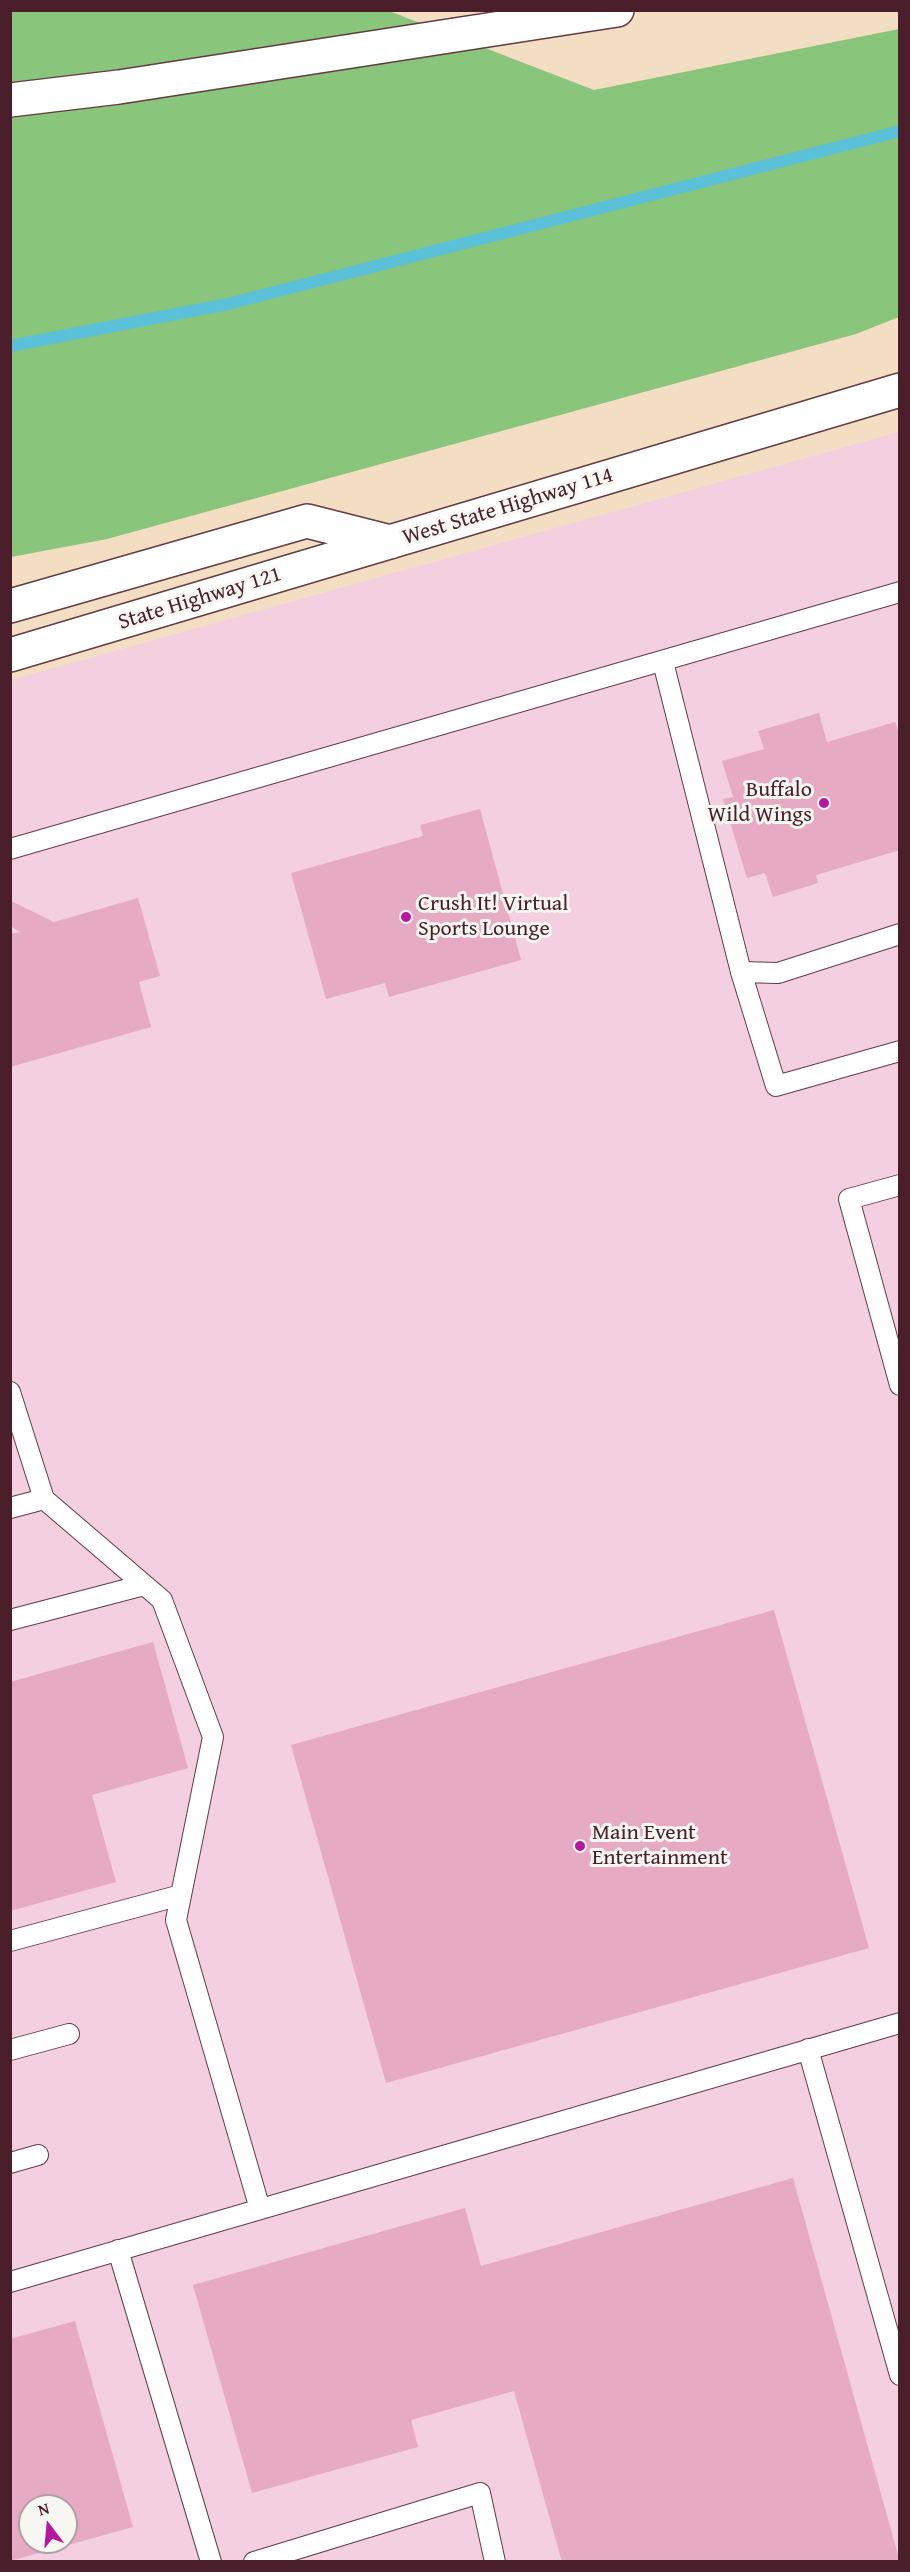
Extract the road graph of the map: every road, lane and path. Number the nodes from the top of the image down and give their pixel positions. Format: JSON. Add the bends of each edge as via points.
{"nodes":[{"id":1,"x":617,"y":10,"type":"edge"},
{"id":2,"x":10,"y":100,"type":"edge"},
{"id":3,"x":900,"y":390,"type":"edge"},
{"id":4,"x":390,"y":542,"type":"junction"},
{"id":5,"x":900,"y":592,"type":"edge"},
{"id":6,"x":10,"y":606,"type":"edge"},
{"id":7,"x":10,"y":656,"type":"edge"},
{"id":8,"x":663,"y":662,"type":"junction"},
{"id":9,"x":10,"y":849,"type":"edge"},
{"id":10,"x":900,"y":934,"type":"edge"},
{"id":11,"x":741,"y":972,"type":"junction"},
{"id":12,"x":900,"y":1051,"type":"edge"},
{"id":13,"x":900,"y":1185,"type":"edge"},
{"id":14,"x":900,"y":1385,"type":"edge"},
{"id":15,"x":10,"y":1392,"type":"edge"},
{"id":16,"x":44,"y":1499,"type":"junction"},
{"id":17,"x":10,"y":1508,"type":"edge"},
{"id":18,"x":144,"y":1585,"type":"junction"},
{"id":19,"x":10,"y":1620,"type":"edge"},
{"id":20,"x":181,"y":1895,"type":"junction"},
{"id":21,"x":10,"y":1941,"type":"edge"},
{"id":22,"x":900,"y":2023,"type":"edge"},
{"id":23,"x":69,"y":2034,"type":"dead end"},
{"id":24,"x":808,"y":2049,"type":"junction"},
{"id":25,"x":10,"y":2050,"type":"edge"},
{"id":26,"x":38,"y":2156,"type":"dead end"},
{"id":27,"x":10,"y":2163,"type":"edge"},
{"id":28,"x":260,"y":2209,"type":"junction"},
{"id":29,"x":118,"y":2250,"type":"junction"},
{"id":30,"x":10,"y":2282,"type":"edge"},
{"id":31,"x":900,"y":2375,"type":"edge"},
{"id":32,"x":211,"y":2562,"type":"edge"},
{"id":33,"x":254,"y":2562,"type":"edge"},
{"id":34,"x":495,"y":2562,"type":"edge"}],
"edges":[{"from":1,"to":2,"type":"main road","via":[[212,74]]},
{"from":3,"to":4,"type":"main road","name":"West State Highway 114"},
{"from":4,"to":6,"type":"main road","name":"West State Highway 114","via":[[308,521]]},
{"from":4,"to":7,"type":"main road","name":"State Highway 121"},
{"from":5,"to":8,"type":"lane"},
{"from":8,"to":9,"type":"lane"},
{"from":8,"to":11,"type":"lane"},
{"from":10,"to":11,"type":"lane","via":[[778,973]]},
{"from":11,"to":12,"type":"lane","via":[[776,1086]]},
{"from":13,"to":14,"type":"lane","via":[[849,1199]]},
{"from":15,"to":16,"type":"lane"},
{"from":16,"to":17,"type":"lane"},
{"from":16,"to":18,"type":"lane"},
{"from":18,"to":19,"type":"lane"},
{"from":18,"to":20,"type":"lane","via":[[162,1600],[213,1737]]},
{"from":20,"to":21,"type":"lane"},
{"from":20,"to":28,"type":"lane","via":[[176,1920]]},
{"from":22,"to":24,"type":"lane"},
{"from":23,"to":25,"type":"lane"},
{"from":24,"to":28,"type":"lane"},
{"from":24,"to":31,"type":"lane"},
{"from":26,"to":27,"type":"lane"},
{"from":28,"to":29,"type":"lane"},
{"from":29,"to":30,"type":"lane"},
{"from":29,"to":32,"type":"lane"},
{"from":33,"to":34,"type":"lane","via":[[480,2493]]}]}
